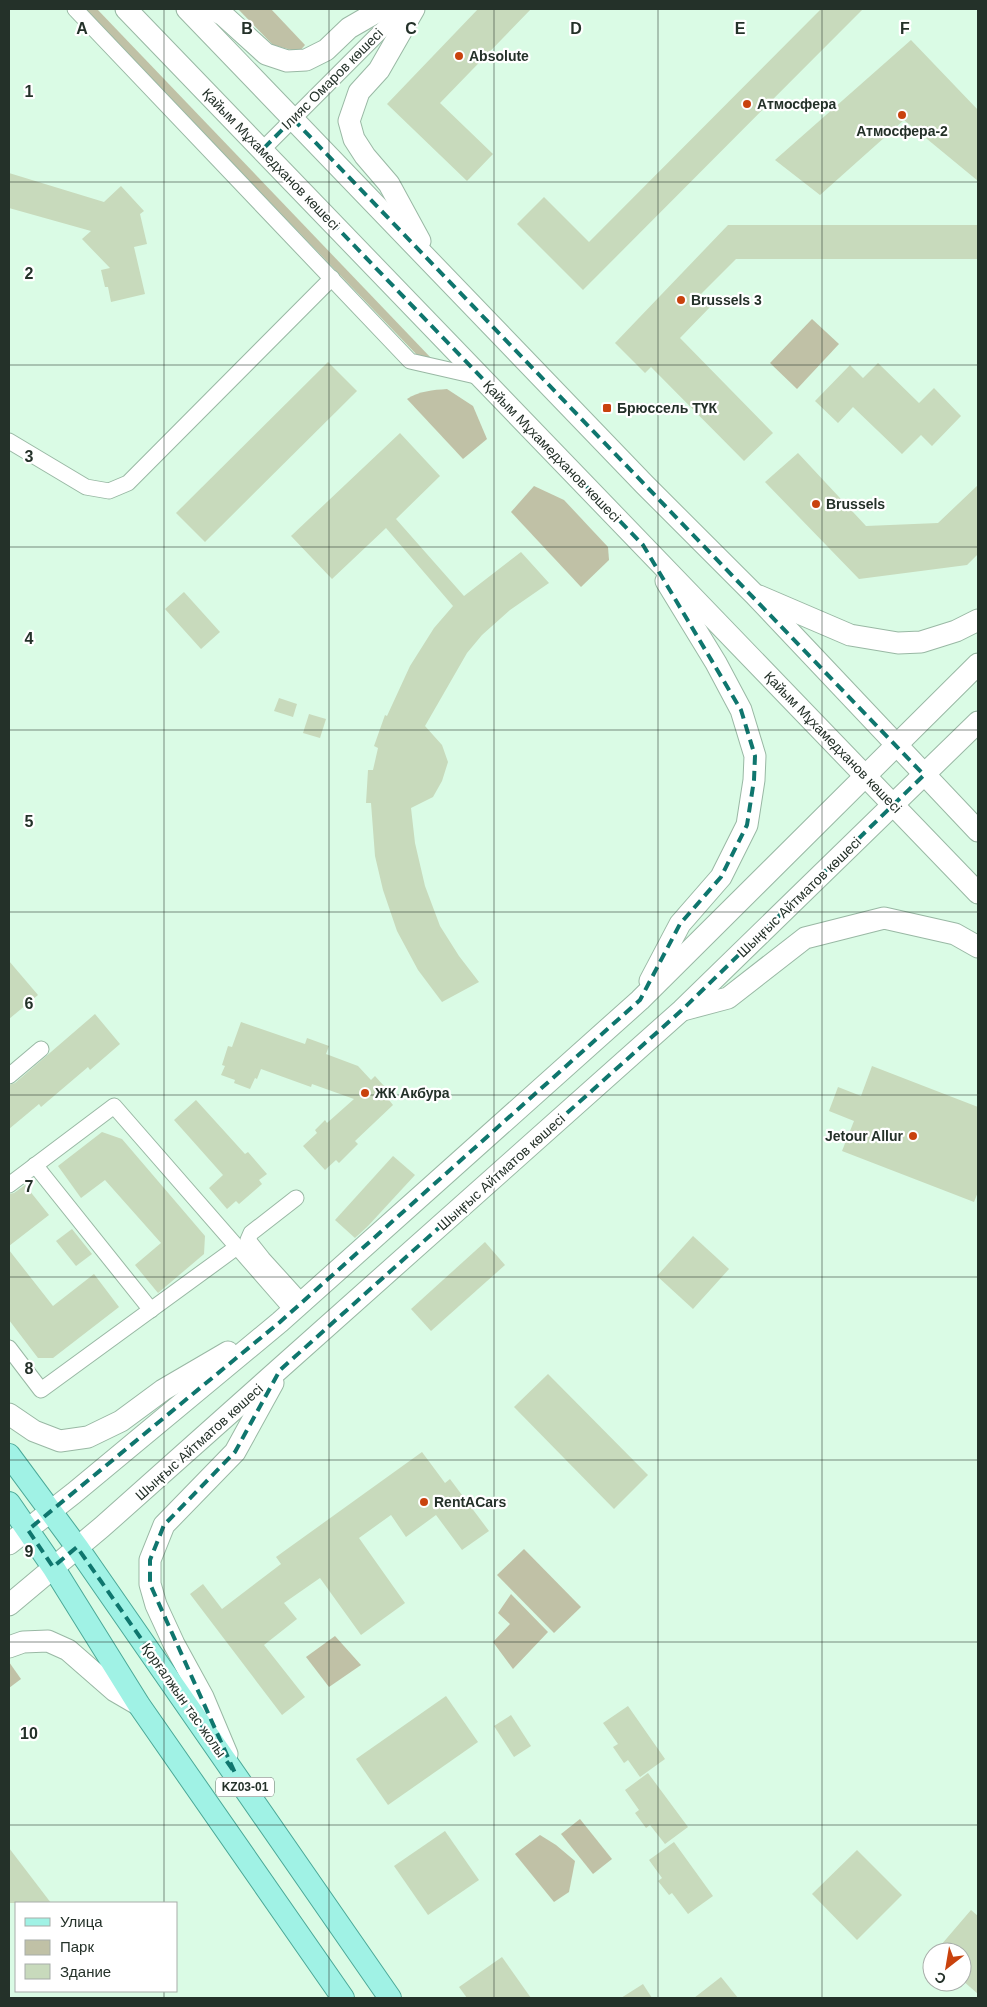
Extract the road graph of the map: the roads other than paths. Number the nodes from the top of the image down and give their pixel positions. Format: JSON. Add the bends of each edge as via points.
{"nodes":[{"id":1,"x":75,"y":9,"type":"edge"},
{"id":2,"x":126,"y":9,"type":"edge"},
{"id":3,"x":187,"y":9,"type":"edge"},
{"id":4,"x":212,"y":9,"type":"edge"},
{"id":5,"x":382,"y":9,"type":"edge"},
{"id":6,"x":402,"y":9,"type":"edge"},
{"id":7,"x":414,"y":9,"type":"edge"},
{"id":8,"x":293,"y":119,"type":"junction"},
{"id":9,"x":262,"y":150,"type":"junction"},
{"id":10,"x":434,"y":265,"type":"junction"},
{"id":11,"x":332,"y":278,"type":"junction"},
{"id":12,"x":482,"y":378,"type":"junction"},
{"id":13,"x":9,"y":441,"type":"edge"},
{"id":14,"x":643,"y":545,"type":"junction"},
{"id":15,"x":754,"y":594,"type":"junction"},
{"id":16,"x":978,"y":620,"type":"edge"},
{"id":17,"x":978,"y":664,"type":"edge"},
{"id":18,"x":978,"y":722,"type":"edge"},
{"id":19,"x":895,"y":745,"type":"junction"},
{"id":20,"x":865,"y":775,"type":"junction"},
{"id":21,"x":924,"y":775,"type":"junction"},
{"id":22,"x":894,"y":805,"type":"junction"},
{"id":23,"x":978,"y":831,"type":"edge"},
{"id":24,"x":978,"y":893,"type":"edge"},
{"id":25,"x":978,"y":946,"type":"edge"},
{"id":26,"x":640,"y":1000,"type":"junction"},
{"id":27,"x":682,"y":1010,"type":"junction"},
{"id":28,"x":41,"y":1049,"type":"dead end"},
{"id":29,"x":9,"y":1076,"type":"edge"},
{"id":30,"x":35,"y":1165,"type":"junction"},
{"id":31,"x":9,"y":1185,"type":"edge"},
{"id":32,"x":296,"y":1198,"type":"dead end"},
{"id":33,"x":237,"y":1248,"type":"junction"},
{"id":34,"x":151,"y":1310,"type":"junction"},
{"id":35,"x":291,"y":1312,"type":"junction"},
{"id":36,"x":9,"y":1348,"type":"edge"},
{"id":37,"x":280,"y":1370,"type":"junction"},
{"id":38,"x":9,"y":1414,"type":"edge"},
{"id":39,"x":9,"y":1455,"type":"edge"},
{"id":40,"x":9,"y":1503,"type":"edge"},
{"id":41,"x":50,"y":1511,"type":"junction"},
{"id":42,"x":28,"y":1530,"type":"junction"},
{"id":43,"x":9,"y":1544,"type":"edge"},
{"id":44,"x":77,"y":1547,"type":"junction"},
{"id":45,"x":53,"y":1567,"type":"junction"},
{"id":46,"x":9,"y":1605,"type":"edge"},
{"id":47,"x":9,"y":1647,"type":"edge"},
{"id":48,"x":139,"y":1705,"type":"junction"},
{"id":49,"x":235,"y":1773,"type":"junction"},
{"id":50,"x":342,"y":1998,"type":"edge"},
{"id":51,"x":390,"y":1998,"type":"edge"}],
"edges":[{"from":1,"to":11,"type":"street"},
{"from":2,"to":9,"type":"main road","name":"Қайым Мұхамедханов көшесі"},
{"from":3,"to":8,"type":"main road"},
{"from":4,"to":5,"type":"main road","via":[[266,54],[287,61],[306,60],[326,50],[349,28]]},
{"from":6,"to":8,"type":"street","name":"Ілияс Омаров көшесі"},
{"from":7,"to":10,"type":"main road","via":[[379,70],[359,92],[349,120],[354,139],[389,184]]},
{"from":8,"to":9,"type":"street","name":"Ілияс Омаров көшесі"},
{"from":8,"to":10,"type":"main road"},
{"from":9,"to":12,"type":"main road","name":"Қайым Мұхамедханов көшесі"},
{"from":10,"to":15,"type":"main road"},
{"from":11,"to":12,"type":"street","via":[[410,361]]},
{"from":11,"to":13,"type":"street","via":[[128,483],[109,491],[86,487]]},
{"from":12,"to":14,"type":"main road","name":"Қайым Мұхамедханов көшесі"},
{"from":14,"to":20,"type":"main road","name":"Қайым Мұхамедханов көшесі"},
{"from":14,"to":26,"type":"main road","via":[[716,663],[741,710],[755,756],[747,824],[721,877],[680,924]]},
{"from":15,"to":16,"type":"main road","via":[[850,635],[898,643],[921,642]]},
{"from":15,"to":19,"type":"main road"},
{"from":17,"to":19,"type":"main road"},
{"from":18,"to":21,"type":"main road","name":"Шыңғыс Айтматов көшесі"},
{"from":19,"to":20,"type":"main road"},
{"from":19,"to":21,"type":"main road"},
{"from":20,"to":22,"type":"main road","name":"Қайым Мұхамедханов көшесі"},
{"from":20,"to":26,"type":"main road"},
{"from":21,"to":22,"type":"main road","name":"Шыңғыс Айтматов көшесі"},
{"from":21,"to":23,"type":"main road"},
{"from":22,"to":24,"type":"main road","name":"Қайым Мұхамедханов көшесі"},
{"from":22,"to":27,"type":"main road","name":"Шыңғыс Айтматов көшесі"},
{"from":25,"to":27,"type":"main road","via":[[955,934],[884,918],[805,938],[728,998]]},
{"from":26,"to":35,"type":"main road"},
{"from":27,"to":37,"type":"main road","name":"Шыңғыс Айтматов көшесі"},
{"from":28,"to":29,"type":"street"},
{"from":30,"to":31,"type":"street"},
{"from":30,"to":33,"type":"street","via":[[114,1106]]},
{"from":30,"to":34,"type":"street"},
{"from":32,"to":35,"type":"street","via":[[251,1232],[248,1240],[263,1259]]},
{"from":33,"to":34,"type":"street"},
{"from":33,"to":35,"type":"street"},
{"from":34,"to":36,"type":"street","via":[[41,1390]]},
{"from":35,"to":38,"type":"main road","via":[[163,1390],[121,1421],[88,1437],[60,1441],[34,1431]]},
{"from":35,"to":41,"type":"main road"},
{"from":37,"to":44,"type":"main road","name":"Шыңғыс Айтматов көшесі"},
{"from":37,"to":49,"type":"main road","via":[[235,1452],[164,1525],[150,1560],[150,1584],[156,1605],[204,1696]]},
{"from":39,"to":41,"type":"main road","name":"Қорғалжын тас жолы","number":"KZ03-01"},
{"from":40,"to":42,"type":"main road","number":"KZ03-01"},
{"from":41,"to":42,"type":"main road"},
{"from":41,"to":44,"type":"main road","name":"Қорғалжын тас жолы","number":"KZ03-01"},
{"from":42,"to":43,"type":"main road"},
{"from":42,"to":45,"type":"main road","number":"KZ03-01"},
{"from":44,"to":45,"type":"main road","name":"Шыңғыс Айтматов көшесі"},
{"from":44,"to":49,"type":"main road","name":"Қорғалжын тас жолы","number":"KZ03-01"},
{"from":45,"to":46,"type":"main road","name":"Шыңғыс Айтматов көшесі"},
{"from":45,"to":48,"type":"main road","number":"KZ03-01"},
{"from":47,"to":48,"type":"main road","via":[[23,1642],[48,1641],[68,1650],[115,1691]]},
{"from":48,"to":50,"type":"main road","number":"KZ03-01"},
{"from":49,"to":51,"type":"main road","name":"Қорғалжын тас жолы","number":"KZ03-01"}]}
